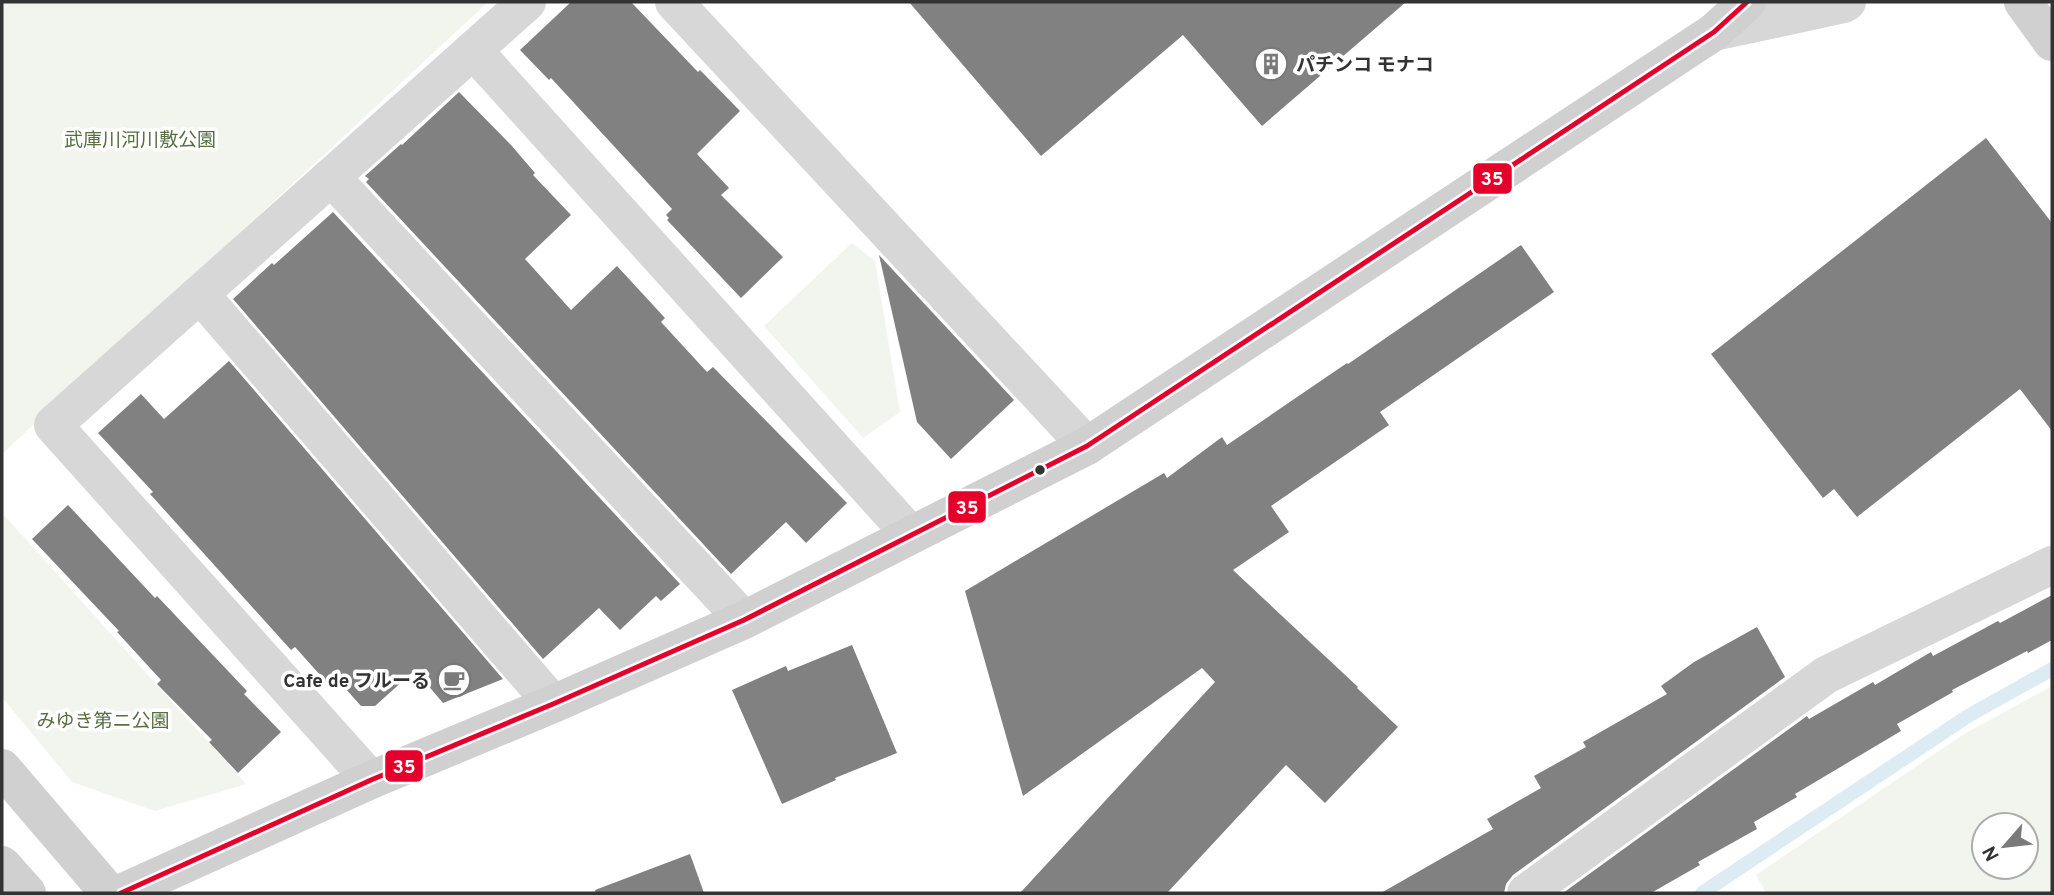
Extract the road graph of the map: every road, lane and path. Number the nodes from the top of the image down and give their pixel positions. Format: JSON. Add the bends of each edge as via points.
{"nodes":[{"id":1,"x":527,"y":2,"type":"edge"},
{"id":2,"x":674,"y":2,"type":"edge"},
{"id":3,"x":1747,"y":2,"type":"edge"},
{"id":4,"x":1847,"y":2,"type":"edge"},
{"id":5,"x":2023,"y":2,"type":"edge"},
{"id":6,"x":1714,"y":32,"type":"junction"},
{"id":7,"x":2052,"y":41,"type":"edge"},
{"id":8,"x":473,"y":50,"type":"junction"},
{"id":9,"x":331,"y":177,"type":"junction"},
{"id":10,"x":200,"y":294,"type":"junction"},
{"id":11,"x":1087,"y":446,"type":"junction"},
{"id":12,"x":911,"y":536,"type":"junction"},
{"id":13,"x":2052,"y":565,"type":"edge"},
{"id":14,"x":744,"y":620,"type":"junction"},
{"id":15,"x":553,"y":704,"type":"junction"},
{"id":16,"x":2,"y":768,"type":"edge"},
{"id":17,"x":370,"y":780,"type":"junction"},
{"id":18,"x":2,"y":865,"type":"edge"},
{"id":19,"x":27,"y":893,"type":"edge"},
{"id":20,"x":109,"y":893,"type":"edge"},
{"id":21,"x":121,"y":893,"type":"edge"},
{"id":22,"x":1526,"y":893,"type":"edge"}],
"edges":[{"from":1,"to":8,"type":"street"},
{"from":2,"to":11,"type":"street"},
{"from":3,"to":6,"type":"main road"},
{"from":4,"to":6,"type":"street"},
{"from":5,"to":7,"type":"main road"},
{"from":6,"to":11,"type":"main road"},
{"from":8,"to":9,"type":"street"},
{"from":8,"to":12,"type":"street"},
{"from":9,"to":10,"type":"street"},
{"from":9,"to":14,"type":"street"},
{"from":10,"to":15,"type":"street"},
{"from":10,"to":17,"type":"street","via":[[53,425]]},
{"from":11,"to":12,"type":"main road"},
{"from":12,"to":14,"type":"main road"},
{"from":13,"to":22,"type":"street","via":[[1826,675]]},
{"from":14,"to":15,"type":"main road"},
{"from":15,"to":17,"type":"main road"},
{"from":16,"to":20,"type":"main road"},
{"from":17,"to":21,"type":"main road"},
{"from":18,"to":19,"type":"main road"}]}
